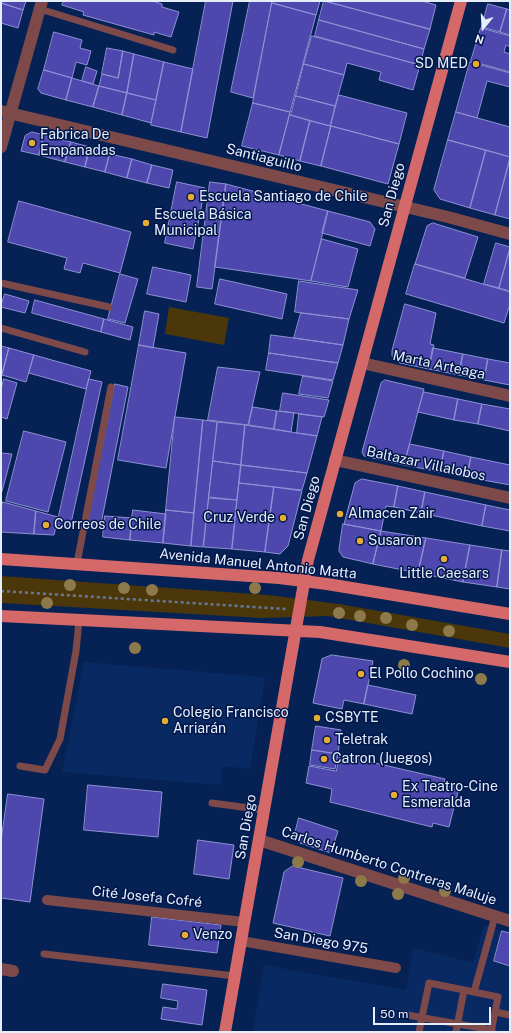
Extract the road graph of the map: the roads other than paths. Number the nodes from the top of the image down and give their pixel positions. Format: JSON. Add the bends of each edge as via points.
{"nodes":[{"id":1,"x":461,"y":1,"type":"edge"},
{"id":2,"x":41,"y":5,"type":"edge"},
{"id":3,"x":173,"y":50,"type":"dead end"},
{"id":4,"x":6,"y":112,"type":"edge"},
{"id":5,"x":1,"y":147,"type":"edge"},
{"id":6,"x":405,"y":207,"type":"junction"},
{"id":7,"x":510,"y":234,"type":"edge"},
{"id":8,"x":1,"y":283,"type":"edge"},
{"id":9,"x":109,"y":307,"type":"dead end"},
{"id":10,"x":1,"y":328,"type":"edge"},
{"id":11,"x":85,"y":352,"type":"dead end"},
{"id":12,"x":362,"y":363,"type":"junction"},
{"id":13,"x":111,"y":387,"type":"dead end"},
{"id":14,"x":510,"y":396,"type":"edge"},
{"id":15,"x":335,"y":460,"type":"junction"},
{"id":16,"x":510,"y":498,"type":"edge"},
{"id":17,"x":1,"y":559,"type":"edge"},
{"id":18,"x":77,"y":563,"type":"junction"},
{"id":19,"x":303,"y":581,"type":"junction"},
{"id":20,"x":510,"y":614,"type":"edge"},
{"id":21,"x":1,"y":616,"type":"edge"},
{"id":22,"x":79,"y":621,"type":"junction"},
{"id":23,"x":295,"y":630,"type":"junction"},
{"id":24,"x":510,"y":662,"type":"edge"},
{"id":25,"x":20,"y":766,"type":"dead end"},
{"id":26,"x":212,"y":803,"type":"dead end"},
{"id":27,"x":264,"y":810,"type":"junction"},
{"id":28,"x":259,"y":840,"type":"junction"},
{"id":29,"x":47,"y":900,"type":"dead end"},
{"id":30,"x":495,"y":916,"type":"junction"},
{"id":31,"x":510,"y":921,"type":"edge"},
{"id":32,"x":244,"y":922,"type":"junction"},
{"id":33,"x":241,"y":941,"type":"junction"},
{"id":34,"x":44,"y":954,"type":"dead end"},
{"id":35,"x":396,"y":968,"type":"dead end"},
{"id":36,"x":235,"y":976,"type":"junction"},
{"id":37,"x":464,"y":990,"type":"junction"},
{"id":38,"x":474,"y":992,"type":"junction"},
{"id":39,"x":495,"y":1012,"type":"junction"},
{"id":40,"x":407,"y":1015,"type":"dead end"},
{"id":41,"x":510,"y":1015,"type":"edge"},
{"id":42,"x":422,"y":1018,"type":"junction"},
{"id":43,"x":457,"y":1028,"type":"edge"},
{"id":44,"x":492,"y":1031,"type":"edge"},
{"id":45,"x":225,"y":1032,"type":"edge"},
{"id":46,"x":419,"y":1032,"type":"edge"}],
"edges":[{"from":1,"to":6,"type":"main road","name":"San Diego"},
{"from":2,"to":3,"type":"lane"},
{"from":2,"to":4,"type":"street"},
{"from":4,"to":5,"type":"street"},
{"from":4,"to":6,"type":"street","name":"Santiaguillo"},
{"from":6,"to":7,"type":"street","name":"Santiaguillo"},
{"from":6,"to":12,"type":"main road","name":"San Diego"},
{"from":8,"to":9,"type":"lane"},
{"from":10,"to":11,"type":"lane"},
{"from":12,"to":14,"type":"street","name":"Marta Arteaga"},
{"from":12,"to":15,"type":"main road","name":"San Diego"},
{"from":13,"to":18,"type":"lane"},
{"from":15,"to":16,"type":"street","name":"Baltazar Villalobos"},
{"from":15,"to":19,"type":"main road","name":"San Diego"},
{"from":17,"to":18,"type":"main road","name":"Avenida Manuel Antonio Matta"},
{"from":18,"to":19,"type":"main road","name":"Avenida Manuel Antonio Matta"},
{"from":19,"to":20,"type":"main road","name":"Avenida Manuel Antonio Matta"},
{"from":19,"to":23,"type":"main road","name":"San Diego"},
{"from":21,"to":22,"type":"main road"},
{"from":22,"to":23,"type":"main road"},
{"from":22,"to":25,"type":"lane","via":[[60,739],[45,770]]},
{"from":23,"to":24,"type":"main road"},
{"from":23,"to":27,"type":"main road","name":"San Diego"},
{"from":26,"to":27,"type":"lane"},
{"from":27,"to":28,"type":"main road","name":"San Diego"},
{"from":28,"to":30,"type":"street","name":"Carlos Humberto Contreras Maluje"},
{"from":28,"to":32,"type":"main road","name":"San Diego"},
{"from":29,"to":32,"type":"street","name":"Cité Josefa Cofré"},
{"from":30,"to":31,"type":"street","name":"Carlos Humberto Contreras Maluje"},
{"from":30,"to":38,"type":"lane"},
{"from":32,"to":33,"type":"main road","name":"San Diego"},
{"from":33,"to":35,"type":"street","name":"San Diego 975"},
{"from":33,"to":36,"type":"main road","name":"San Diego"},
{"from":34,"to":36,"type":"lane"},
{"from":36,"to":45,"type":"main road","name":"San Diego"},
{"from":37,"to":38,"type":"lane"},
{"from":37,"to":42,"type":"lane","via":[[429,983]]},
{"from":37,"to":43,"type":"lane"},
{"from":38,"to":39,"type":"lane","via":[[498,997]]},
{"from":39,"to":41,"type":"lane"},
{"from":39,"to":44,"type":"lane"},
{"from":40,"to":42,"type":"lane"},
{"from":42,"to":43,"type":"lane"},
{"from":42,"to":46,"type":"lane"},
{"from":43,"to":44,"type":"lane"}]}
